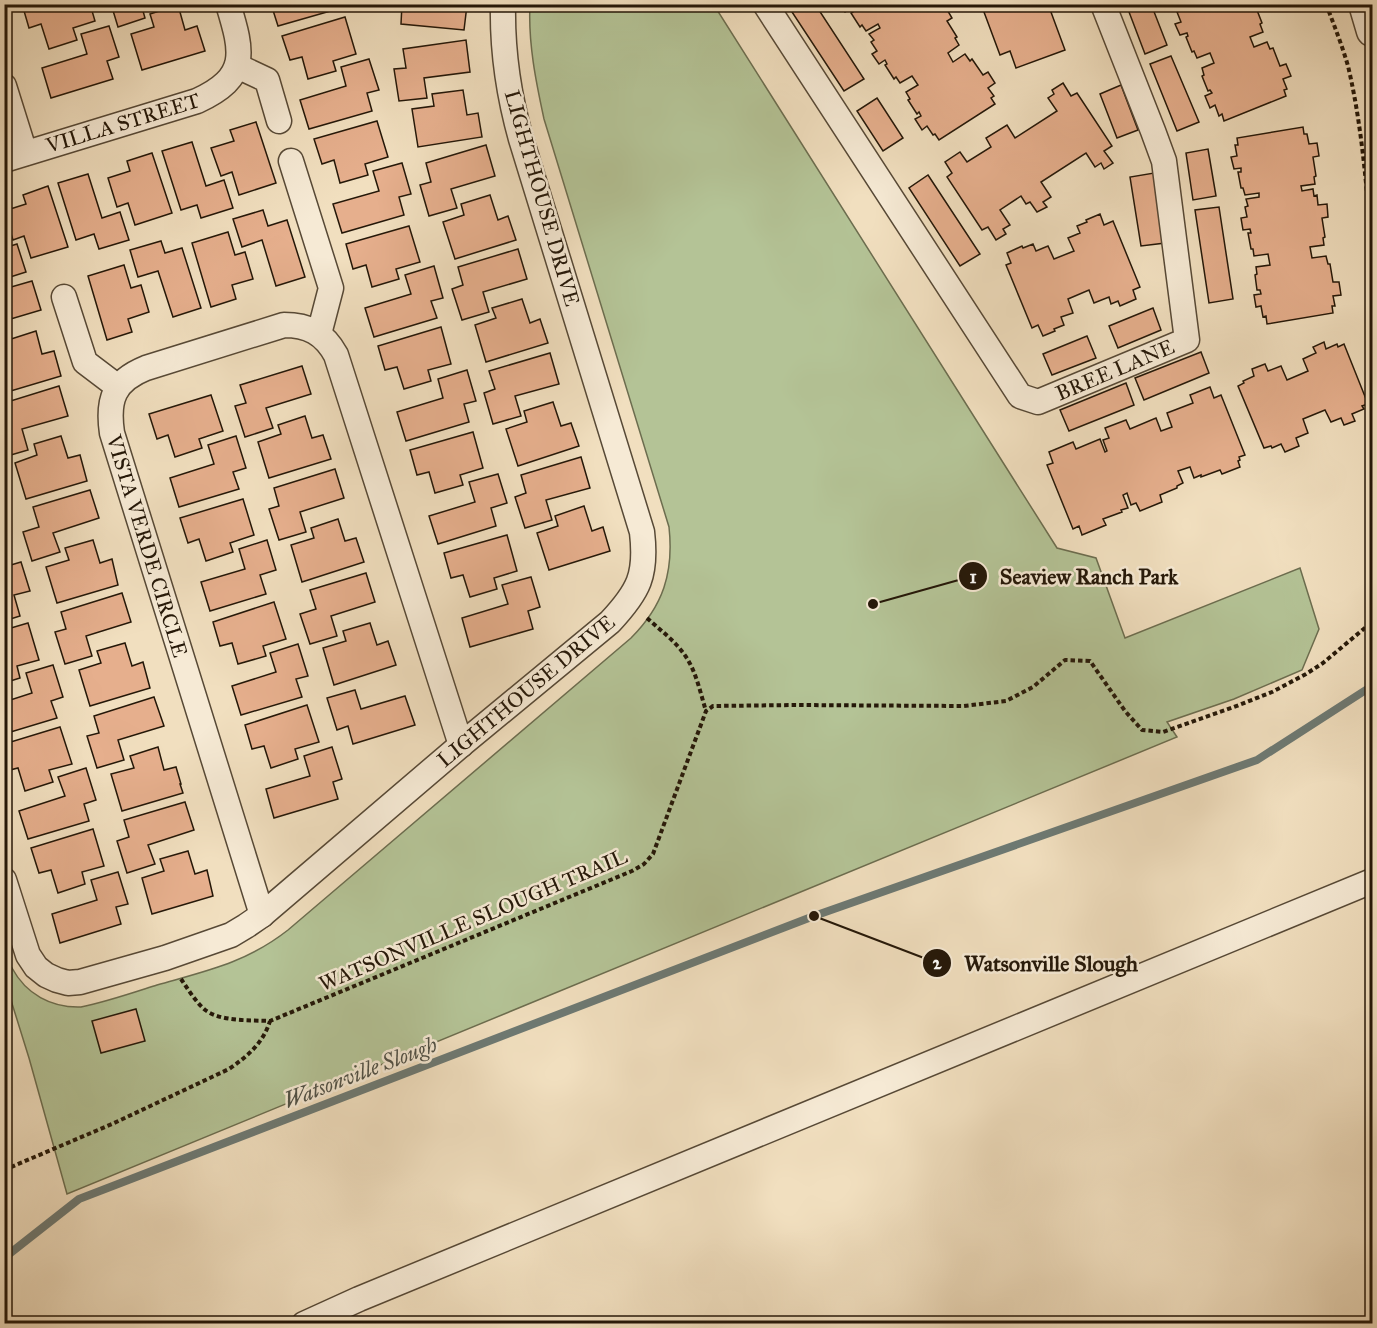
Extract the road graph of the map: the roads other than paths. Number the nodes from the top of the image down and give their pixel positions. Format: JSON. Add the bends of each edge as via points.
{"nodes":[{"id":1,"x":228,"y":4,"type":"edge"},
{"id":2,"x":503,"y":4,"type":"edge"},
{"id":3,"x":765,"y":4,"type":"edge"},
{"id":4,"x":1103,"y":4,"type":"edge"},
{"id":5,"x":1364,"y":4,"type":"edge"},
{"id":6,"x":1372,"y":31,"type":"edge"},
{"id":7,"x":237,"y":66,"type":"junction"},
{"id":8,"x":4,"y":86,"type":"edge"},
{"id":9,"x":279,"y":121,"type":"dead end"},
{"id":10,"x":15,"y":157,"type":"edge"},
{"id":11,"x":291,"y":161,"type":"dead end"},
{"id":12,"x":64,"y":297,"type":"dead end"},
{"id":13,"x":319,"y":334,"type":"junction"},
{"id":14,"x":118,"y":387,"type":"junction"},
{"id":15,"x":460,"y":745,"type":"junction"},
{"id":16,"x":4,"y":880,"type":"edge"},
{"id":17,"x":1372,"y":881,"type":"edge"},
{"id":18,"x":262,"y":915,"type":"junction"},
{"id":19,"x":304,"y":1323,"type":"edge"}],
"edges":[{"from":1,"to":7,"type":"street","via":[[240,48]]},
{"from":2,"to":15,"type":"street","name":"LIGHTHOUSE DRIVE","via":[[511,103],[642,532],[644,564],[628,602],[610,622]]},
{"from":3,"to":4,"type":"street","name":"BREE LANE","via":[[1020,396],[1038,402],[1187,340],[1164,161]]},
{"from":5,"to":6,"type":"street"},
{"from":7,"to":9,"type":"street","via":[[267,80]]},
{"from":7,"to":10,"type":"street","name":"VILLA STREET","via":[[224,86],[197,101]]},
{"from":8,"to":10,"type":"street"},
{"from":11,"to":13,"type":"street","via":[[331,288]]},
{"from":12,"to":14,"type":"street","via":[[85,362]]},
{"from":13,"to":14,"type":"street","via":[[297,326],[270,329],[132,373]]},
{"from":13,"to":15,"type":"street","via":[[336,355]]},
{"from":14,"to":18,"type":"street","name":"VISTA VERDE CIRCLE","via":[[111,406],[112,433]]},
{"from":15,"to":18,"type":"street","name":"LIGHTHOUSE DRIVE"},
{"from":16,"to":18,"type":"street","name":"LIGHTHOUSE DRIVE","via":[[28,955],[46,975],[68,983],[154,961],[231,935]]},
{"from":17,"to":19,"type":"street"}]}
